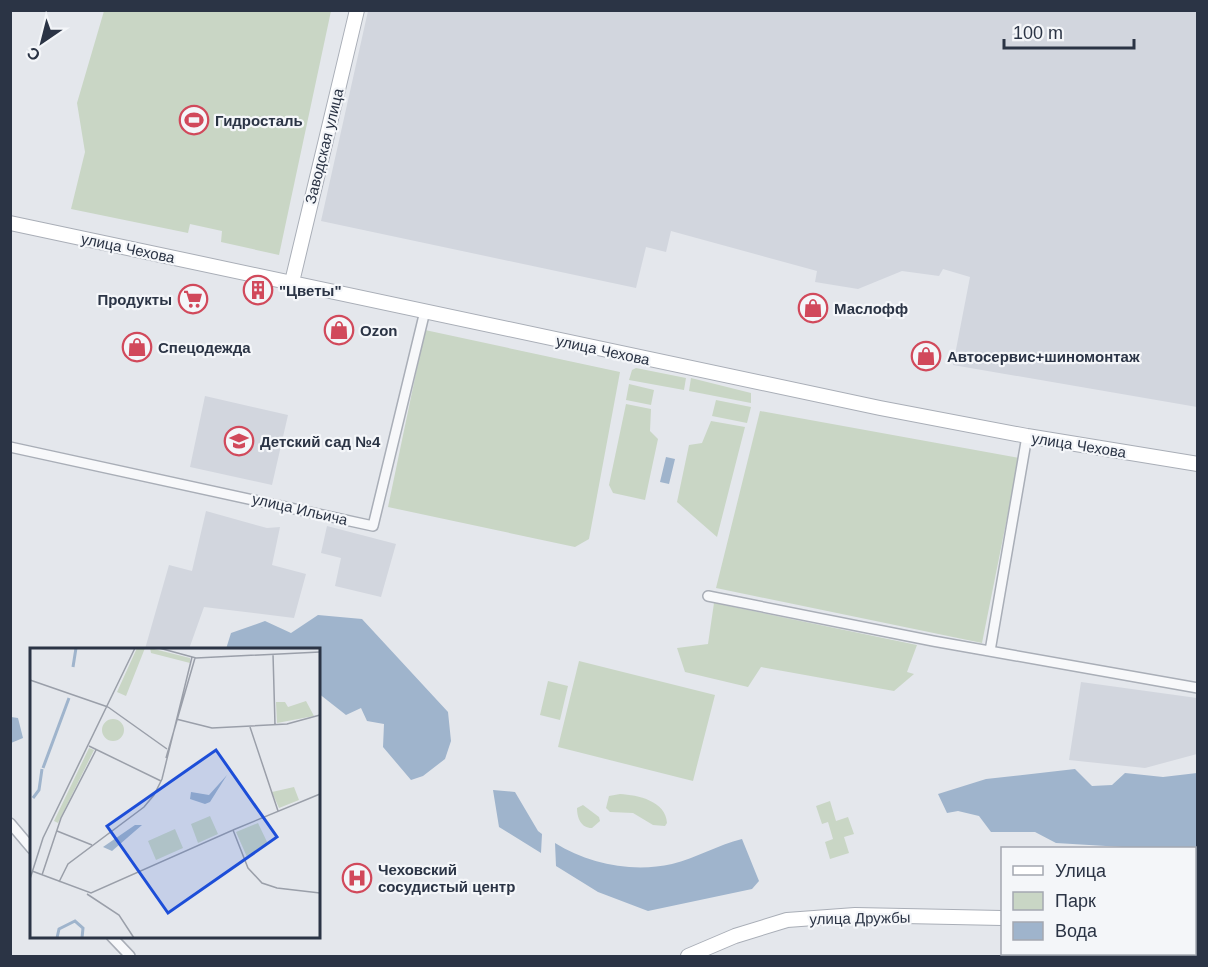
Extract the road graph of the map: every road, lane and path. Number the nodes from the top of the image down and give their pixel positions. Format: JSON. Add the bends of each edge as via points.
{"nodes":[{"id":1,"x":357,"y":10,"type":"edge"},
{"id":2,"x":10,"y":223,"type":"edge"},
{"id":3,"x":292,"y":282,"type":"junction"},
{"id":4,"x":425,"y":311,"type":"junction"},
{"id":5,"x":1027,"y":436,"type":"junction"},
{"id":6,"x":10,"y":447,"type":"edge"},
{"id":7,"x":1197,"y":464,"type":"edge"},
{"id":8,"x":708,"y":596,"type":"dead end"},
{"id":9,"x":990,"y":651,"type":"junction"},
{"id":10,"x":1197,"y":688,"type":"edge"},
{"id":11,"x":10,"y":823,"type":"edge"},
{"id":12,"x":30,"y":847,"type":"edge"},
{"id":13,"x":1001,"y":918,"type":"edge"},
{"id":14,"x":112,"y":937,"type":"edge"},
{"id":15,"x":130,"y":957,"type":"edge"},
{"id":16,"x":688,"y":957,"type":"edge"}],
"edges":[{"from":1,"to":3,"type":"main road","name":"Заводская улица"},
{"from":2,"to":3,"type":"main road","name":"улица Чехова"},
{"from":3,"to":4,"type":"main road","name":"улица Чехова"},
{"from":4,"to":5,"type":"main road","name":"улица Чехова"},
{"from":4,"to":6,"type":"street","name":"улица Ильича","via":[[373,526]]},
{"from":5,"to":7,"type":"main road","name":"улица Чехова"},
{"from":5,"to":9,"type":"street"},
{"from":8,"to":9,"type":"street"},
{"from":9,"to":10,"type":"street"},
{"from":11,"to":12,"type":"street"},
{"from":13,"to":16,"type":"main road","name":"улица Дружбы","via":[[855,915],[787,920],[735,936]]},
{"from":14,"to":15,"type":"street"}]}
